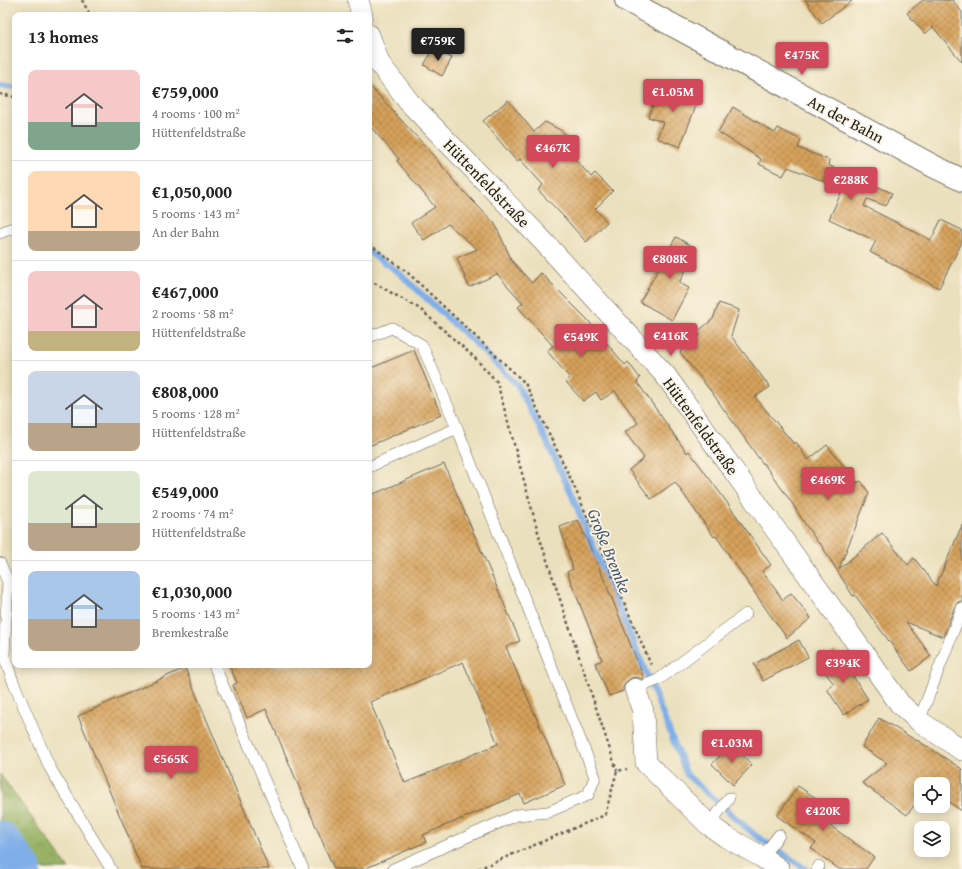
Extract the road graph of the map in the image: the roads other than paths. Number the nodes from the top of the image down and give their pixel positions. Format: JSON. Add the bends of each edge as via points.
{"nodes":[{"id":1,"x":358,"y":0,"type":"edge"},
{"id":2,"x":626,"y":0,"type":"edge"},
{"id":3,"x":361,"y":12,"type":"edge"},
{"id":4,"x":372,"y":43,"type":"edge"},
{"id":5,"x":962,"y":180,"type":"edge"},
{"id":6,"x":12,"y":228,"type":"edge"},
{"id":7,"x":0,"y":233,"type":"edge"},
{"id":8,"x":372,"y":336,"type":"edge"},
{"id":9,"x":457,"y":428,"type":"junction"},
{"id":10,"x":372,"y":466,"type":"edge"},
{"id":11,"x":0,"y":563,"type":"edge"},
{"id":12,"x":962,"y":608,"type":"edge"},
{"id":13,"x":746,"y":614,"type":"dead end"},
{"id":14,"x":215,"y":668,"type":"edge"},
{"id":15,"x":635,"y":689,"type":"joint"},
{"id":16,"x":919,"y":721,"type":"junction"},
{"id":17,"x":962,"y":750,"type":"edge"},
{"id":18,"x":729,"y":798,"type":"dead end"},
{"id":19,"x":713,"y":820,"type":"junction"},
{"id":20,"x":779,"y":834,"type":"dead end"},
{"id":21,"x":765,"y":854,"type":"junction"},
{"id":22,"x":110,"y":869,"type":"edge"},
{"id":23,"x":303,"y":869,"type":"edge"},
{"id":24,"x":393,"y":869,"type":"edge"},
{"id":25,"x":779,"y":869,"type":"edge"}],
"edges":[{"from":1,"to":3,"type":"street"},
{"from":2,"to":5,"type":"street","name":"An der Bahn"},
{"from":4,"to":16,"type":"street","name":"Hüttenfeldstraße","via":[[379,63],[409,102],[544,242],[666,376],[900,704]]},
{"from":6,"to":7,"type":"lane"},
{"from":8,"to":9,"type":"lane","via":[[392,328],[422,345]]},
{"from":9,"to":10,"type":"lane"},
{"from":9,"to":24,"type":"lane","via":[[595,777],[588,795],[548,812],[516,815]]},
{"from":11,"to":22,"type":"lane","via":[[8,582],[4,656],[14,684],[50,768]]},
{"from":12,"to":16,"type":"lane"},
{"from":13,"to":15,"type":"lane","via":[[658,680]]},
{"from":14,"to":23,"type":"lane"},
{"from":15,"to":19,"type":"street","via":[[643,711],[646,763]]},
{"from":16,"to":17,"type":"street","name":"Hüttenfeldstraße"},
{"from":18,"to":19,"type":"lane"},
{"from":19,"to":21,"type":"street"},
{"from":20,"to":21,"type":"lane"},
{"from":21,"to":25,"type":"street"}]}
